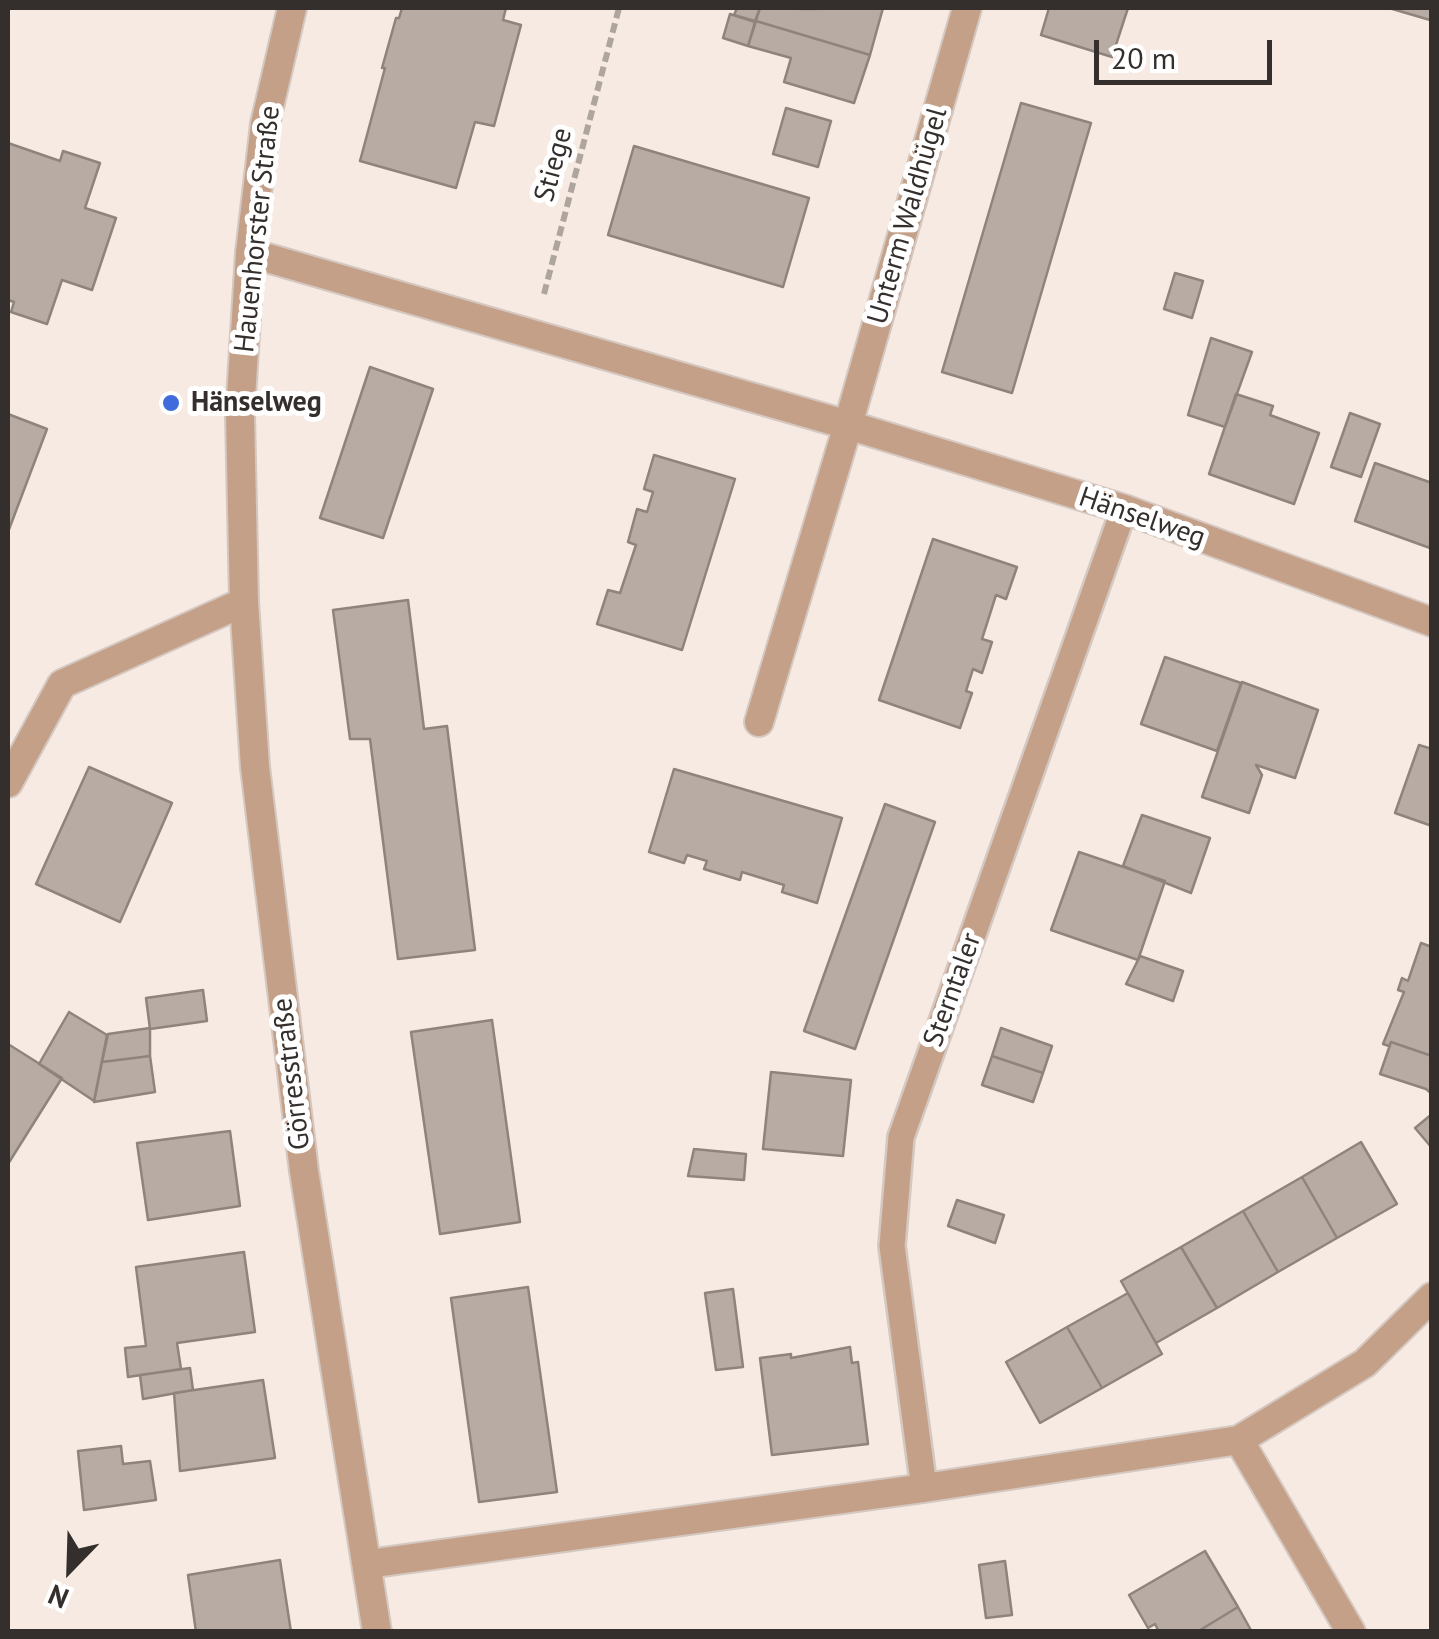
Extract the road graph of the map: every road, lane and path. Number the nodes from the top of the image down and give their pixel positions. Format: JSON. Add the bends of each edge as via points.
{"nodes":[{"id":1,"x":292,"y":8,"type":"edge"},
{"id":2,"x":619,"y":8,"type":"edge"},
{"id":3,"x":967,"y":8,"type":"edge"},
{"id":4,"x":250,"y":253,"type":"junction"},
{"id":5,"x":534,"y":334,"type":"junction"},
{"id":6,"x":848,"y":425,"type":"junction"},
{"id":7,"x":1124,"y":509,"type":"junction"},
{"id":8,"x":240,"y":513,"type":"joint"},
{"id":9,"x":244,"y":602,"type":"junction"},
{"id":10,"x":1432,"y":622,"type":"edge"},
{"id":11,"x":759,"y":722,"type":"dead end"},
{"id":12,"x":8,"y":783,"type":"edge"},
{"id":13,"x":1432,"y":1297,"type":"edge"},
{"id":14,"x":1240,"y":1440,"type":"junction"},
{"id":15,"x":924,"y":1488,"type":"junction"},
{"id":16,"x":368,"y":1564,"type":"junction"},
{"id":17,"x":377,"y":1632,"type":"edge"},
{"id":18,"x":1351,"y":1632,"type":"edge"}],
"edges":[{"from":1,"to":4,"type":"street","name":"Hauenhorster Straße","via":[[265,124]]},
{"from":2,"to":5,"type":"path","name":"Stiege"},
{"from":3,"to":6,"type":"street","name":"Unterm Waldhügel"},
{"from":4,"to":5,"type":"street","name":"Hänselweg"},
{"from":4,"to":8,"type":"street","name":"Hauenhorster Straße"},
{"from":5,"to":6,"type":"street","name":"Hänselweg"},
{"from":6,"to":7,"type":"street","name":"Hänselweg"},
{"from":6,"to":11,"type":"street"},
{"from":7,"to":10,"type":"street","name":"Hänselweg"},
{"from":7,"to":15,"type":"lane","name":"Sterntaler","via":[[900,1137],[892,1246]]},
{"from":8,"to":9,"type":"street","name":"Görresstraße"},
{"from":9,"to":12,"type":"street","via":[[62,684]]},
{"from":9,"to":16,"type":"street","name":"Görresstraße","via":[[256,767],[304,1171]]},
{"from":13,"to":14,"type":"street","via":[[1365,1363]]},
{"from":14,"to":15,"type":"street"},
{"from":14,"to":18,"type":"street"},
{"from":15,"to":16,"type":"street"},
{"from":16,"to":17,"type":"street","name":"Görresstraße"}]}
